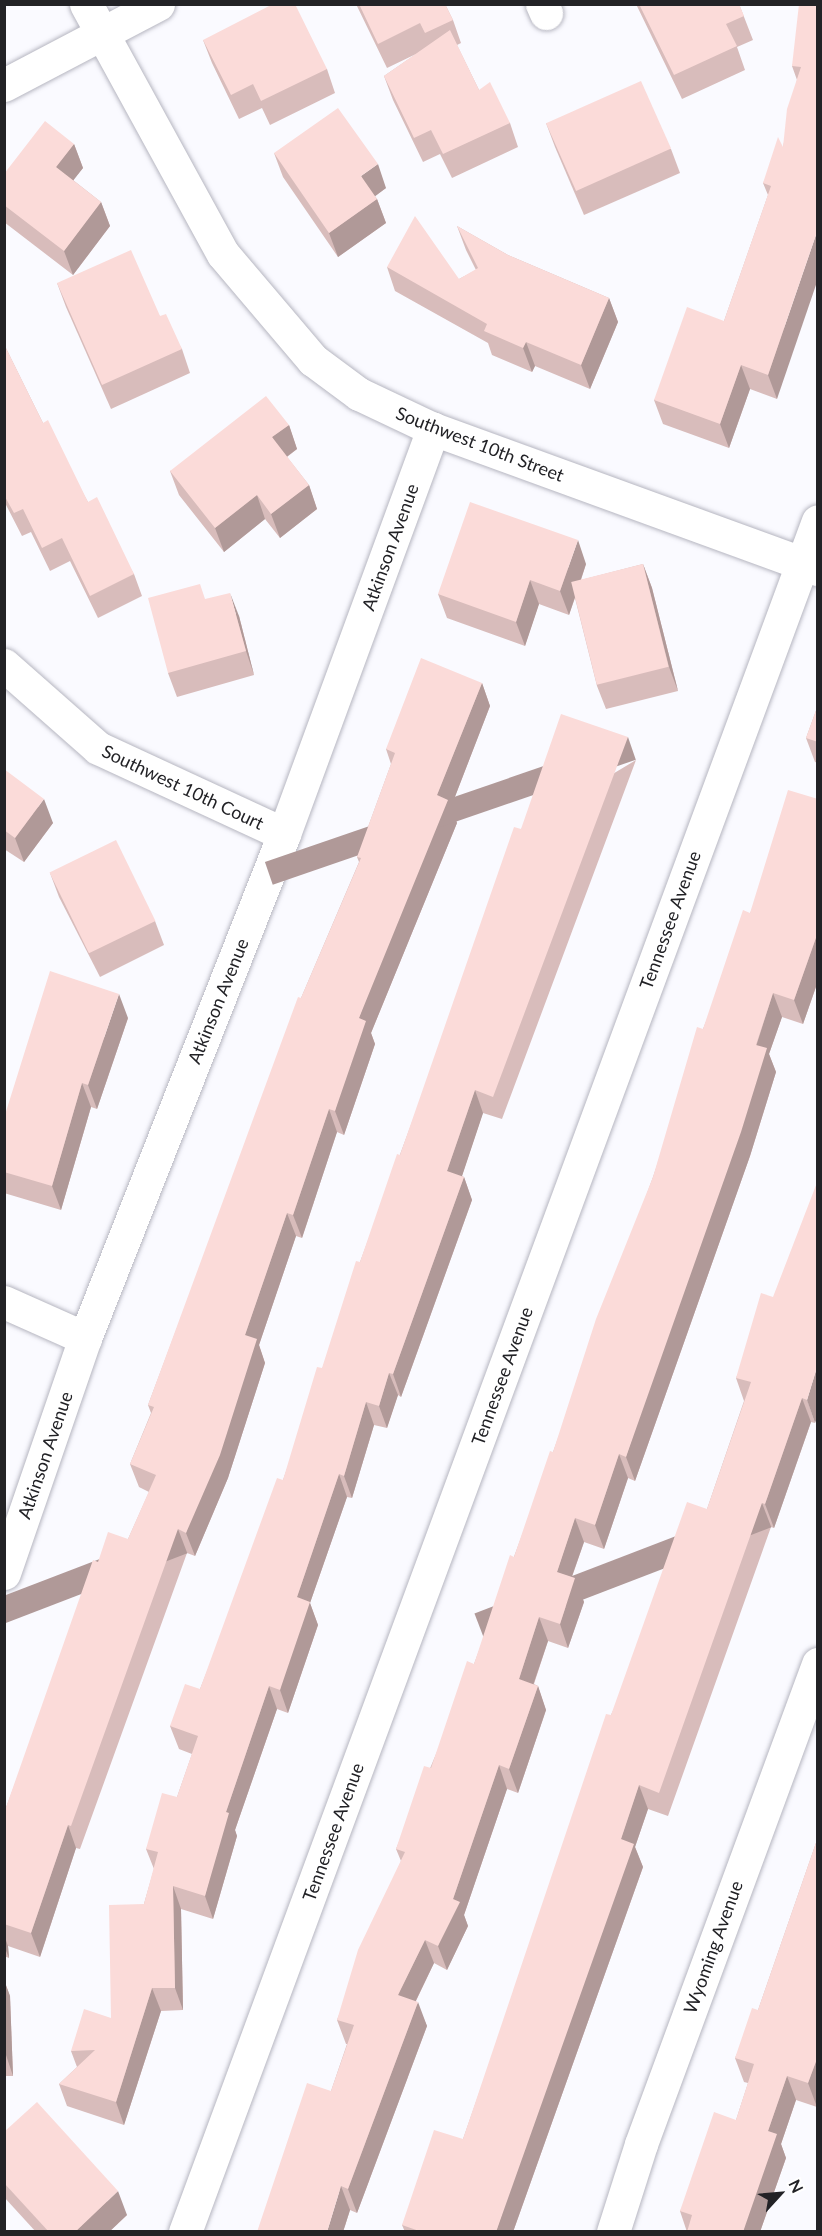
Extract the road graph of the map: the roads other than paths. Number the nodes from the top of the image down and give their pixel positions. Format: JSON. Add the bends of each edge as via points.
{"nodes":[{"id":1,"x":86,"y":4,"type":"edge"},
{"id":2,"x":158,"y":4,"type":"edge"},
{"id":3,"x":101,"y":34,"type":"junction"},
{"id":4,"x":4,"y":85,"type":"edge"},
{"id":5,"x":433,"y":429,"type":"junction"},
{"id":6,"x":818,"y":521,"type":"edge"},
{"id":7,"x":810,"y":567,"type":"edge"},
{"id":8,"x":4,"y":665,"type":"edge"},
{"id":9,"x":284,"y":834,"type":"junction"},
{"id":10,"x":4,"y":1302,"type":"edge"},
{"id":11,"x":85,"y":1338,"type":"junction"},
{"id":12,"x":4,"y":1573,"type":"edge"},
{"id":13,"x":818,"y":1664,"type":"edge"},
{"id":14,"x":185,"y":2232,"type":"edge"},
{"id":15,"x":613,"y":2232,"type":"edge"}],
"edges":[{"from":1,"to":3,"type":"street","name":"Southwest 10th Street"},
{"from":2,"to":3,"type":"street"},
{"from":3,"to":4,"type":"street"},
{"from":3,"to":5,"type":"street","name":"Southwest 10th Street","via":[[223,254],[273,315],[313,360],[359,394]]},
{"from":5,"to":7,"type":"street","name":"Southwest 10th Street"},
{"from":5,"to":9,"type":"street","name":"Atkinson Avenue"},
{"from":6,"to":7,"type":"street","name":"Tennessee Avenue"},
{"from":7,"to":14,"type":"street","name":"Tennessee Avenue"},
{"from":8,"to":9,"type":"street","name":"Southwest 10th Court","via":[[98,748]]},
{"from":9,"to":11,"type":"street","name":"Atkinson Avenue"},
{"from":10,"to":11,"type":"street"},
{"from":11,"to":12,"type":"street","name":"Atkinson Avenue"},
{"from":13,"to":15,"type":"street","name":"Wyoming Avenue"}]}
